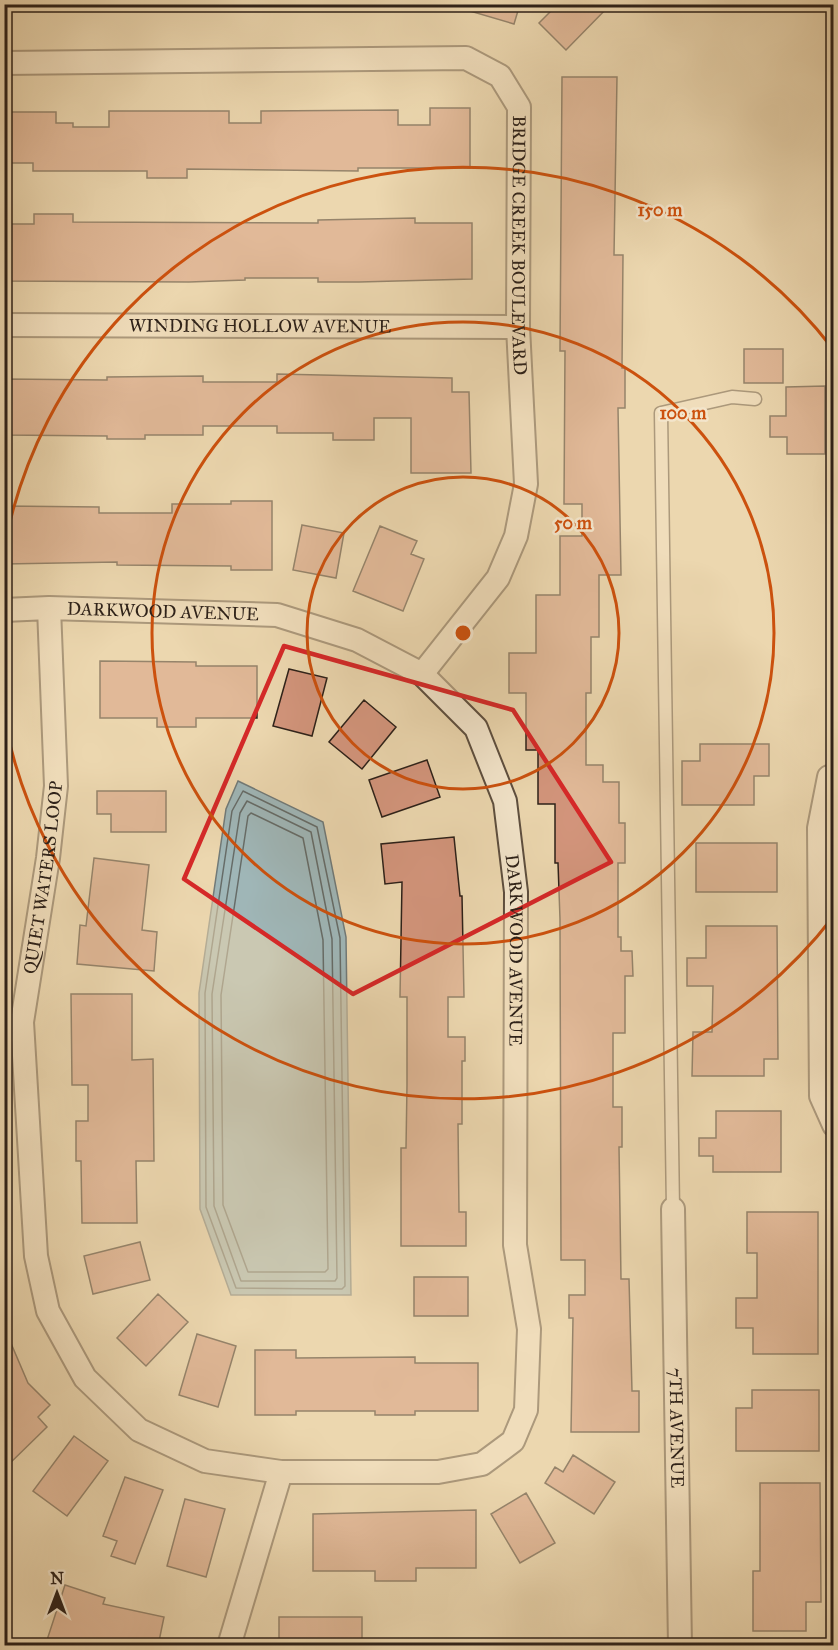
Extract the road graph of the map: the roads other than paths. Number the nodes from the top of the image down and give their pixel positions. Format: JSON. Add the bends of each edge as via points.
{"nodes":[{"id":1,"x":4,"y":63,"type":"edge"},
{"id":2,"x":4,"y":325,"type":"edge"},
{"id":3,"x":518,"y":327,"type":"junction"},
{"id":4,"x":755,"y":399,"type":"dead end"},
{"id":5,"x":49,"y":608,"type":"junction"},
{"id":6,"x":4,"y":609,"type":"edge"},
{"id":7,"x":422,"y":674,"type":"junction"},
{"id":8,"x":829,"y":777,"type":"dead end"},
{"id":9,"x":834,"y":1125,"type":"edge"},
{"id":10,"x":673,"y":1209,"type":"joint"},
{"id":11,"x":281,"y":1472,"type":"junction"},
{"id":12,"x":229,"y":1646,"type":"edge"},
{"id":13,"x":680,"y":1646,"type":"edge"}],
"edges":[{"from":1,"to":3,"type":"street","name":"BRIDGE CREEK BOULEVARD","via":[[466,58],[500,75],[519,107]]},
{"from":2,"to":3,"type":"street","name":"WINDING HOLLOW AVENUE"},
{"from":3,"to":7,"type":"street","name":"BRIDGE CREEK BOULEVARD","via":[[526,484],[516,536],[498,578]]},
{"from":4,"to":10,"type":"lane","via":[[732,397],[661,413]]},
{"from":5,"to":6,"type":"street","name":"DARKWOOD AVENUE"},
{"from":5,"to":7,"type":"street","name":"DARKWOOD AVENUE","via":[[277,615],[357,640]]},
{"from":5,"to":11,"type":"street","name":"QUIET WATERS LOOP","via":[[56,786],[22,1022],[36,1256],[48,1311],[85,1378],[139,1430],[205,1461]]},
{"from":7,"to":11,"type":"street","name":"DARKWOOD AVENUE","via":[[477,728],[505,801],[516,892],[515,1245],[529,1329],[526,1410],[513,1441],[482,1464],[438,1472]]},
{"from":8,"to":9,"type":"street","via":[[819,828],[821,1096]]},
{"from":10,"to":13,"type":"street","name":"7TH AVENUE"},
{"from":11,"to":12,"type":"street"}]}
